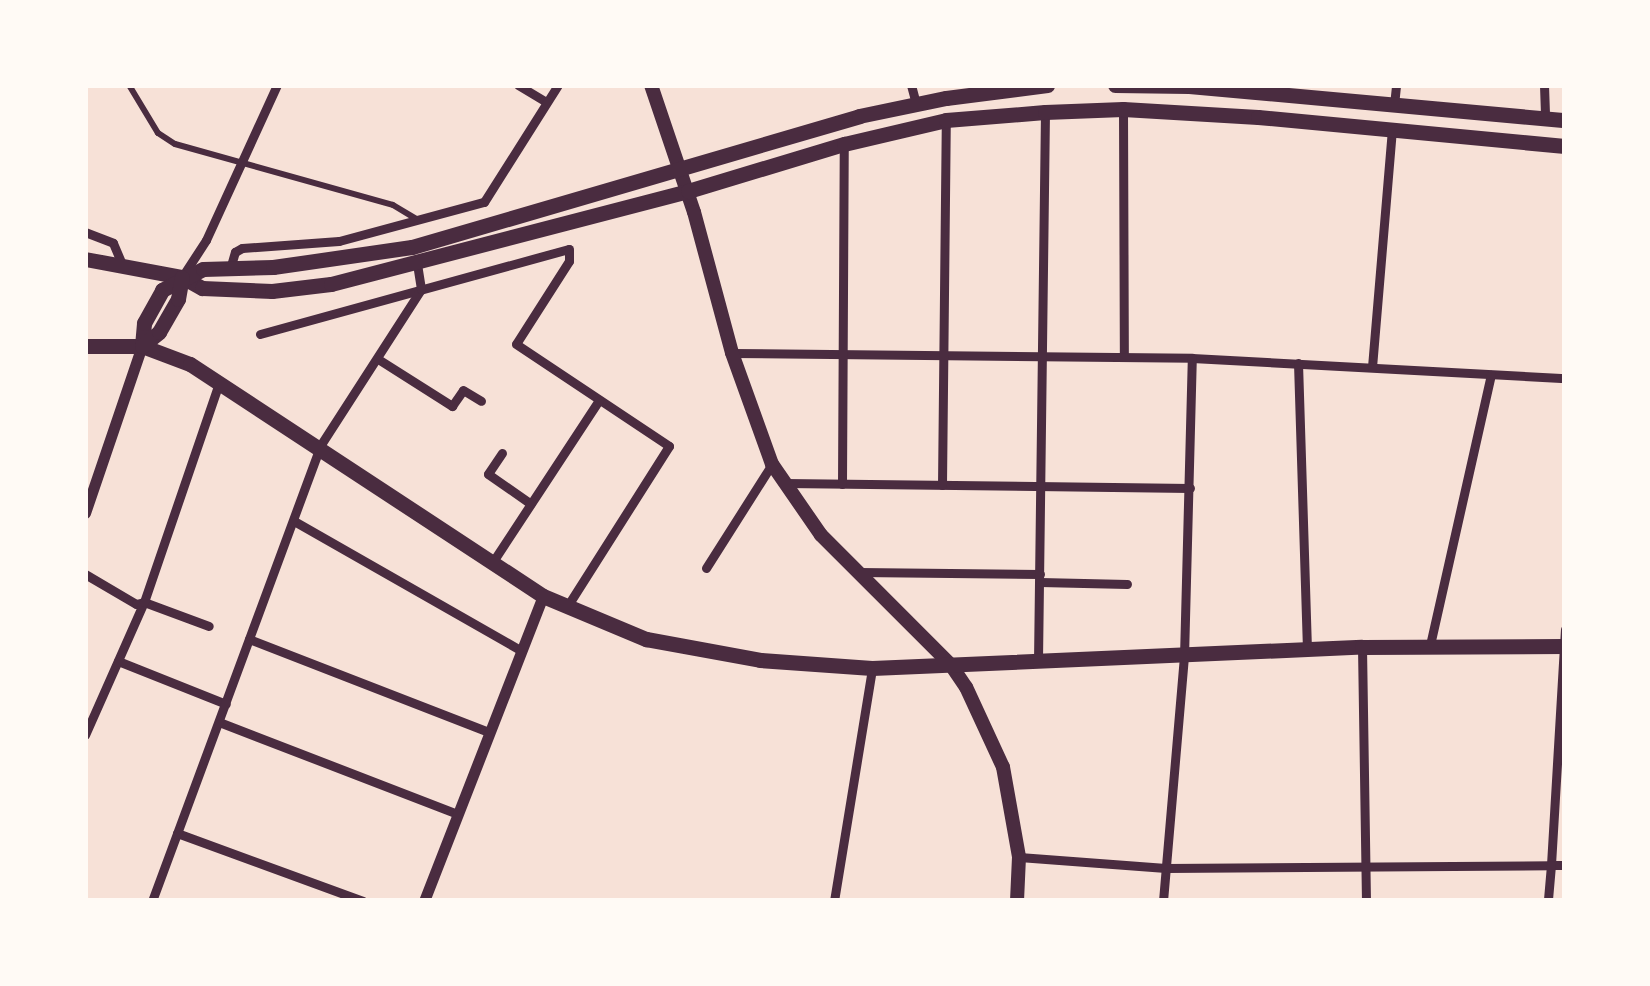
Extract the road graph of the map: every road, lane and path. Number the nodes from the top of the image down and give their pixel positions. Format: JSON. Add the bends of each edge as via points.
{"nodes":[{"id":1,"x":129,"y":85,"type":"edge"},
{"id":2,"x":278,"y":85,"type":"edge"},
{"id":3,"x":518,"y":85,"type":"edge"},
{"id":4,"x":558,"y":85,"type":"edge"},
{"id":5,"x":651,"y":85,"type":"edge"},
{"id":6,"x":912,"y":85,"type":"edge"},
{"id":7,"x":1047,"y":85,"type":"edge"},
{"id":8,"x":1116,"y":85,"type":"edge"},
{"id":9,"x":1189,"y":85,"type":"edge"},
{"id":10,"x":1396,"y":85,"type":"edge"},
{"id":11,"x":1544,"y":85,"type":"edge"},
{"id":12,"x":546,"y":102,"type":"junction"},
{"id":13,"x":916,"y":104,"type":"junction"},
{"id":14,"x":1394,"y":104,"type":"junction"},
{"id":15,"x":1123,"y":108,"type":"junction"},
{"id":16,"x":1045,"y":112,"type":"junction"},
{"id":17,"x":1545,"y":118,"type":"junction"},
{"id":18,"x":946,"y":120,"type":"junction"},
{"id":19,"x":1565,"y":120,"type":"edge"},
{"id":20,"x":1392,"y":130,"type":"junction"},
{"id":21,"x":844,"y":144,"type":"junction"},
{"id":22,"x":1565,"y":146,"type":"edge"},
{"id":23,"x":243,"y":165,"type":"junction"},
{"id":24,"x":680,"y":168,"type":"junction"},
{"id":25,"x":688,"y":191,"type":"junction"},
{"id":26,"x":416,"y":219,"type":"junction"},
{"id":27,"x":85,"y":232,"type":"edge"},
{"id":28,"x":417,"y":246,"type":"junction"},
{"id":29,"x":85,"y":260,"type":"edge"},
{"id":30,"x":417,"y":264,"type":"junction"},
{"id":31,"x":124,"y":268,"type":"junction"},
{"id":32,"x":230,"y":269,"type":"junction"},
{"id":33,"x":182,"y":277,"type":"junction"},
{"id":34,"x":421,"y":290,"type":"junction"},
{"id":35,"x":260,"y":334,"type":"dead end"},
{"id":36,"x":85,"y":346,"type":"edge"},
{"id":37,"x":142,"y":346,"type":"junction"},
{"id":38,"x":732,"y":354,"type":"junction"},
{"id":39,"x":841,"y":354,"type":"junction"},
{"id":40,"x":947,"y":355,"type":"junction"},
{"id":41,"x":1044,"y":356,"type":"junction"},
{"id":42,"x":1124,"y":357,"type":"junction"},
{"id":43,"x":1192,"y":358,"type":"junction"},
{"id":44,"x":378,"y":359,"type":"junction"},
{"id":45,"x":1298,"y":364,"type":"junction"},
{"id":46,"x":1372,"y":368,"type":"junction"},
{"id":47,"x":1491,"y":375,"type":"junction"},
{"id":48,"x":1565,"y":378,"type":"edge"},
{"id":49,"x":220,"y":380,"type":"junction"},
{"id":50,"x":600,"y":400,"type":"junction"},
{"id":51,"x":481,"y":401,"type":"dead end"},
{"id":52,"x":320,"y":446,"type":"junction"},
{"id":53,"x":502,"y":453,"type":"dead end"},
{"id":54,"x":772,"y":464,"type":"junction"},
{"id":55,"x":782,"y":483,"type":"junction"},
{"id":56,"x":842,"y":484,"type":"junction"},
{"id":57,"x":942,"y":485,"type":"junction"},
{"id":58,"x":1043,"y":486,"type":"junction"},
{"id":59,"x":1190,"y":488,"type":"junction"},
{"id":60,"x":531,"y":504,"type":"junction"},
{"id":61,"x":85,"y":513,"type":"edge"},
{"id":62,"x":294,"y":521,"type":"junction"},
{"id":63,"x":492,"y":563,"type":"junction"},
{"id":64,"x":706,"y":568,"type":"dead end"},
{"id":65,"x":859,"y":572,"type":"junction"},
{"id":66,"x":85,"y":574,"type":"edge"},
{"id":67,"x":1040,"y":578,"type":"junction"},
{"id":68,"x":1127,"y":584,"type":"dead end"},
{"id":69,"x":543,"y":596,"type":"junction"},
{"id":70,"x":144,"y":602,"type":"junction"},
{"id":71,"x":566,"y":609,"type":"junction"},
{"id":72,"x":208,"y":626,"type":"dead end"},
{"id":73,"x":1565,"y":629,"type":"edge"},
{"id":74,"x":248,"y":639,"type":"junction"},
{"id":75,"x":1430,"y":645,"type":"junction"},
{"id":76,"x":1564,"y":646,"type":"edge"},
{"id":77,"x":1362,"y":647,"type":"junction"},
{"id":78,"x":1307,"y":650,"type":"junction"},
{"id":79,"x":522,"y":651,"type":"junction"},
{"id":80,"x":1184,"y":657,"type":"junction"},
{"id":81,"x":118,"y":660,"type":"junction"},
{"id":82,"x":1038,"y":664,"type":"junction"},
{"id":83,"x":951,"y":665,"type":"junction"},
{"id":84,"x":872,"y":668,"type":"junction"},
{"id":85,"x":226,"y":704,"type":"junction"},
{"id":86,"x":219,"y":722,"type":"junction"},
{"id":87,"x":489,"y":732,"type":"junction"},
{"id":88,"x":85,"y":735,"type":"edge"},
{"id":89,"x":458,"y":814,"type":"junction"},
{"id":90,"x":178,"y":833,"type":"junction"},
{"id":91,"x":1019,"y":857,"type":"junction"},
{"id":92,"x":1565,"y":864,"type":"edge"},
{"id":93,"x":1550,"y":865,"type":"junction"},
{"id":94,"x":1166,"y":868,"type":"junction"},
{"id":95,"x":1366,"y":869,"type":"junction"},
{"id":96,"x":152,"y":901,"type":"edge"},
{"id":97,"x":363,"y":901,"type":"edge"},
{"id":98,"x":424,"y":901,"type":"edge"},
{"id":99,"x":834,"y":901,"type":"edge"},
{"id":100,"x":1017,"y":901,"type":"edge"},
{"id":101,"x":1163,"y":901,"type":"edge"},
{"id":102,"x":1366,"y":901,"type":"edge"},
{"id":103,"x":1548,"y":901,"type":"edge"}],
"edges":[{"from":1,"to":23,"type":"street","via":[[158,133]]},
{"from":2,"to":23,"type":"street"},
{"from":3,"to":12,"type":"street"},
{"from":4,"to":12,"type":"street"},
{"from":5,"to":24,"type":"main road"},
{"from":6,"to":13,"type":"street"},
{"from":7,"to":13,"type":"highway"},
{"from":8,"to":9,"type":"highway"},
{"from":9,"to":14,"type":"highway"},
{"from":10,"to":14,"type":"street"},
{"from":11,"to":17,"type":"street"},
{"from":12,"to":26,"type":"street","via":[[484,202]]},
{"from":13,"to":24,"type":"highway"},
{"from":14,"to":17,"type":"highway"},
{"from":15,"to":16,"type":"highway"},
{"from":15,"to":20,"type":"highway"},
{"from":15,"to":42,"type":"street"},
{"from":16,"to":18,"type":"highway"},
{"from":16,"to":41,"type":"street"},
{"from":17,"to":19,"type":"highway"},
{"from":18,"to":21,"type":"highway"},
{"from":18,"to":40,"type":"street"},
{"from":20,"to":22,"type":"highway"},
{"from":20,"to":46,"type":"street"},
{"from":21,"to":25,"type":"highway"},
{"from":21,"to":39,"type":"street"},
{"from":23,"to":26,"type":"street","via":[[393,205]]},
{"from":23,"to":33,"type":"street"},
{"from":24,"to":25,"type":"main road"},
{"from":24,"to":28,"type":"highway"},
{"from":25,"to":30,"type":"highway"},
{"from":25,"to":38,"type":"main road"},
{"from":26,"to":28,"type":"street"},
{"from":26,"to":32,"type":"street","via":[[339,241],[242,248]]},
{"from":27,"to":31,"type":"street","via":[[113,242]]},
{"from":28,"to":32,"type":"highway"},
{"from":29,"to":31,"type":"highway"},
{"from":30,"to":33,"type":"highway","via":[[272,290],[202,288]]},
{"from":30,"to":34,"type":"street"},
{"from":31,"to":33,"type":"highway"},
{"from":32,"to":33,"type":"highway"},
{"from":33,"to":37,"type":"highway","via":[[162,290],[144,324]]},
{"from":34,"to":35,"type":"street"},
{"from":34,"to":44,"type":"street"},
{"from":34,"to":50,"type":"street","via":[[568,249],[569,260],[516,344]]},
{"from":36,"to":37,"type":"highway"},
{"from":37,"to":49,"type":"highway"},
{"from":37,"to":61,"type":"street"},
{"from":38,"to":39,"type":"street"},
{"from":38,"to":54,"type":"main road"},
{"from":39,"to":40,"type":"street"},
{"from":39,"to":56,"type":"street"},
{"from":40,"to":41,"type":"street"},
{"from":40,"to":57,"type":"street"},
{"from":41,"to":42,"type":"street"},
{"from":41,"to":58,"type":"street"},
{"from":42,"to":43,"type":"street"},
{"from":43,"to":45,"type":"street"},
{"from":43,"to":59,"type":"street"},
{"from":44,"to":51,"type":"street","via":[[452,406],[464,390]]},
{"from":44,"to":52,"type":"street"},
{"from":45,"to":46,"type":"street"},
{"from":45,"to":78,"type":"street"},
{"from":46,"to":47,"type":"street"},
{"from":47,"to":48,"type":"street"},
{"from":47,"to":75,"type":"street"},
{"from":49,"to":52,"type":"highway"},
{"from":49,"to":70,"type":"street"},
{"from":50,"to":60,"type":"street"},
{"from":50,"to":71,"type":"street","via":[[669,446]]},
{"from":52,"to":62,"type":"street"},
{"from":52,"to":63,"type":"highway"},
{"from":53,"to":60,"type":"street","via":[[488,474]]},
{"from":54,"to":55,"type":"main road"},
{"from":54,"to":64,"type":"street"},
{"from":55,"to":56,"type":"street"},
{"from":55,"to":65,"type":"main road","via":[[821,536]]},
{"from":56,"to":57,"type":"street"},
{"from":57,"to":58,"type":"street"},
{"from":58,"to":59,"type":"street"},
{"from":58,"to":67,"type":"street"},
{"from":59,"to":80,"type":"street"},
{"from":60,"to":63,"type":"street"},
{"from":62,"to":74,"type":"street"},
{"from":62,"to":79,"type":"street"},
{"from":63,"to":69,"type":"highway"},
{"from":65,"to":67,"type":"street"},
{"from":65,"to":83,"type":"main road"},
{"from":66,"to":70,"type":"street","via":[[136,604]]},
{"from":67,"to":68,"type":"street"},
{"from":67,"to":82,"type":"street"},
{"from":69,"to":71,"type":"highway"},
{"from":69,"to":79,"type":"street"},
{"from":70,"to":72,"type":"street"},
{"from":70,"to":81,"type":"street"},
{"from":71,"to":84,"type":"highway","via":[[646,639],[696,649]]},
{"from":73,"to":76,"type":"street"},
{"from":74,"to":85,"type":"street"},
{"from":74,"to":87,"type":"street"},
{"from":75,"to":76,"type":"highway"},
{"from":75,"to":77,"type":"highway"},
{"from":76,"to":93,"type":"street"},
{"from":77,"to":78,"type":"highway"},
{"from":77,"to":95,"type":"street"},
{"from":78,"to":80,"type":"highway"},
{"from":79,"to":87,"type":"street"},
{"from":80,"to":82,"type":"highway"},
{"from":80,"to":94,"type":"street"},
{"from":81,"to":85,"type":"street"},
{"from":81,"to":88,"type":"street"},
{"from":82,"to":83,"type":"highway"},
{"from":83,"to":84,"type":"highway"},
{"from":83,"to":91,"type":"main road","via":[[1003,767]]},
{"from":84,"to":99,"type":"street"},
{"from":85,"to":86,"type":"street"},
{"from":86,"to":89,"type":"street"},
{"from":86,"to":90,"type":"street"},
{"from":87,"to":89,"type":"street"},
{"from":89,"to":98,"type":"street"},
{"from":90,"to":96,"type":"street"},
{"from":90,"to":97,"type":"street"},
{"from":91,"to":94,"type":"street"},
{"from":91,"to":100,"type":"main road"},
{"from":92,"to":93,"type":"street"},
{"from":93,"to":95,"type":"street"},
{"from":93,"to":103,"type":"street"},
{"from":94,"to":95,"type":"street"},
{"from":94,"to":101,"type":"street"},
{"from":95,"to":102,"type":"street"}]}
